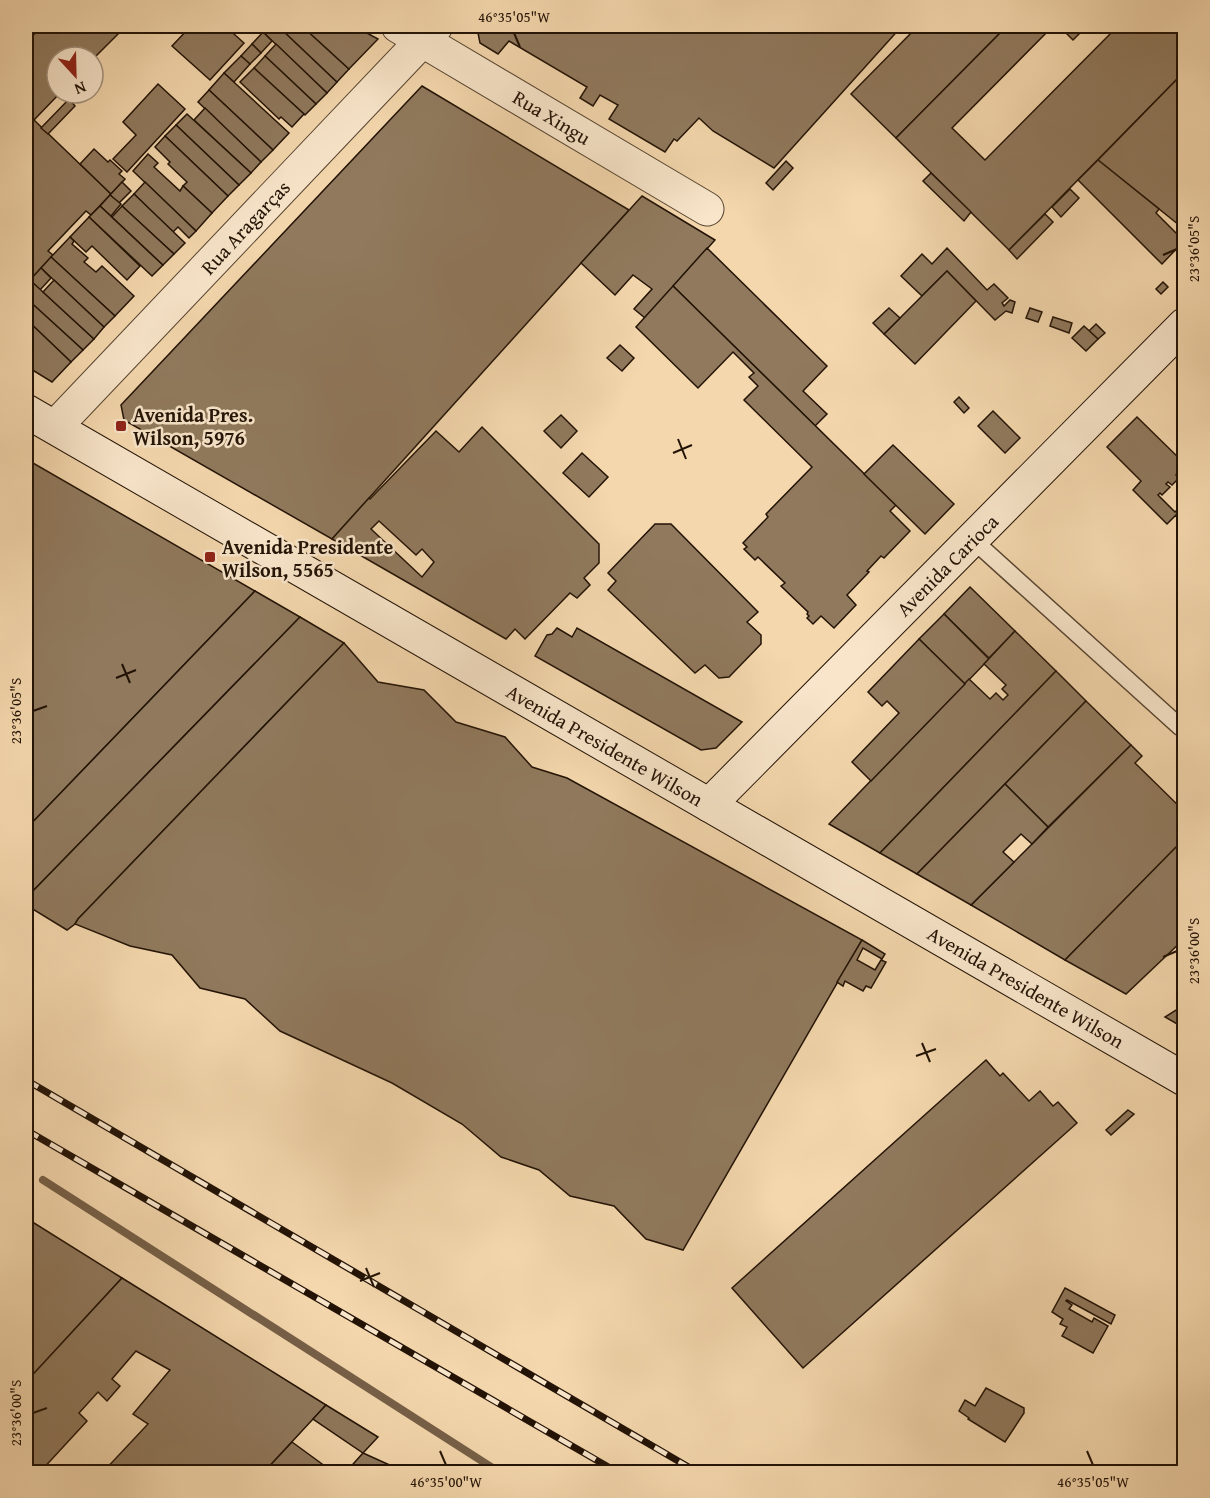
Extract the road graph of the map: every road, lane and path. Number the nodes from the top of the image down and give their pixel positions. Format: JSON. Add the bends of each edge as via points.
{"nodes":[{"id":1,"x":419,"y":30,"type":"edge"},
{"id":2,"x":707,"y":209,"type":"dead end"},
{"id":3,"x":1185,"y":325,"type":"edge"},
{"id":4,"x":26,"y":411,"type":"edge"},
{"id":5,"x":55,"y":428,"type":"junction"},
{"id":6,"x":972,"y":539,"type":"junction"},
{"id":7,"x":1185,"y":728,"type":"edge"},
{"id":8,"x":709,"y":805,"type":"junction"},
{"id":9,"x":1185,"y":1078,"type":"edge"}],
"edges":[{"from":1,"to":2,"type":"street","name":"Rua Xingu"},
{"from":1,"to":5,"type":"street","name":"Rua Aragarças"},
{"from":3,"to":6,"type":"street","name":"Avenida Carioca"},
{"from":4,"to":5,"type":"street","name":"Avenida Presidente Wilson"},
{"from":5,"to":8,"type":"street","name":"Avenida Presidente Wilson"},
{"from":6,"to":7,"type":"lane"},
{"from":6,"to":8,"type":"street","name":"Avenida Carioca"},
{"from":8,"to":9,"type":"street","name":"Avenida Presidente Wilson"}]}
